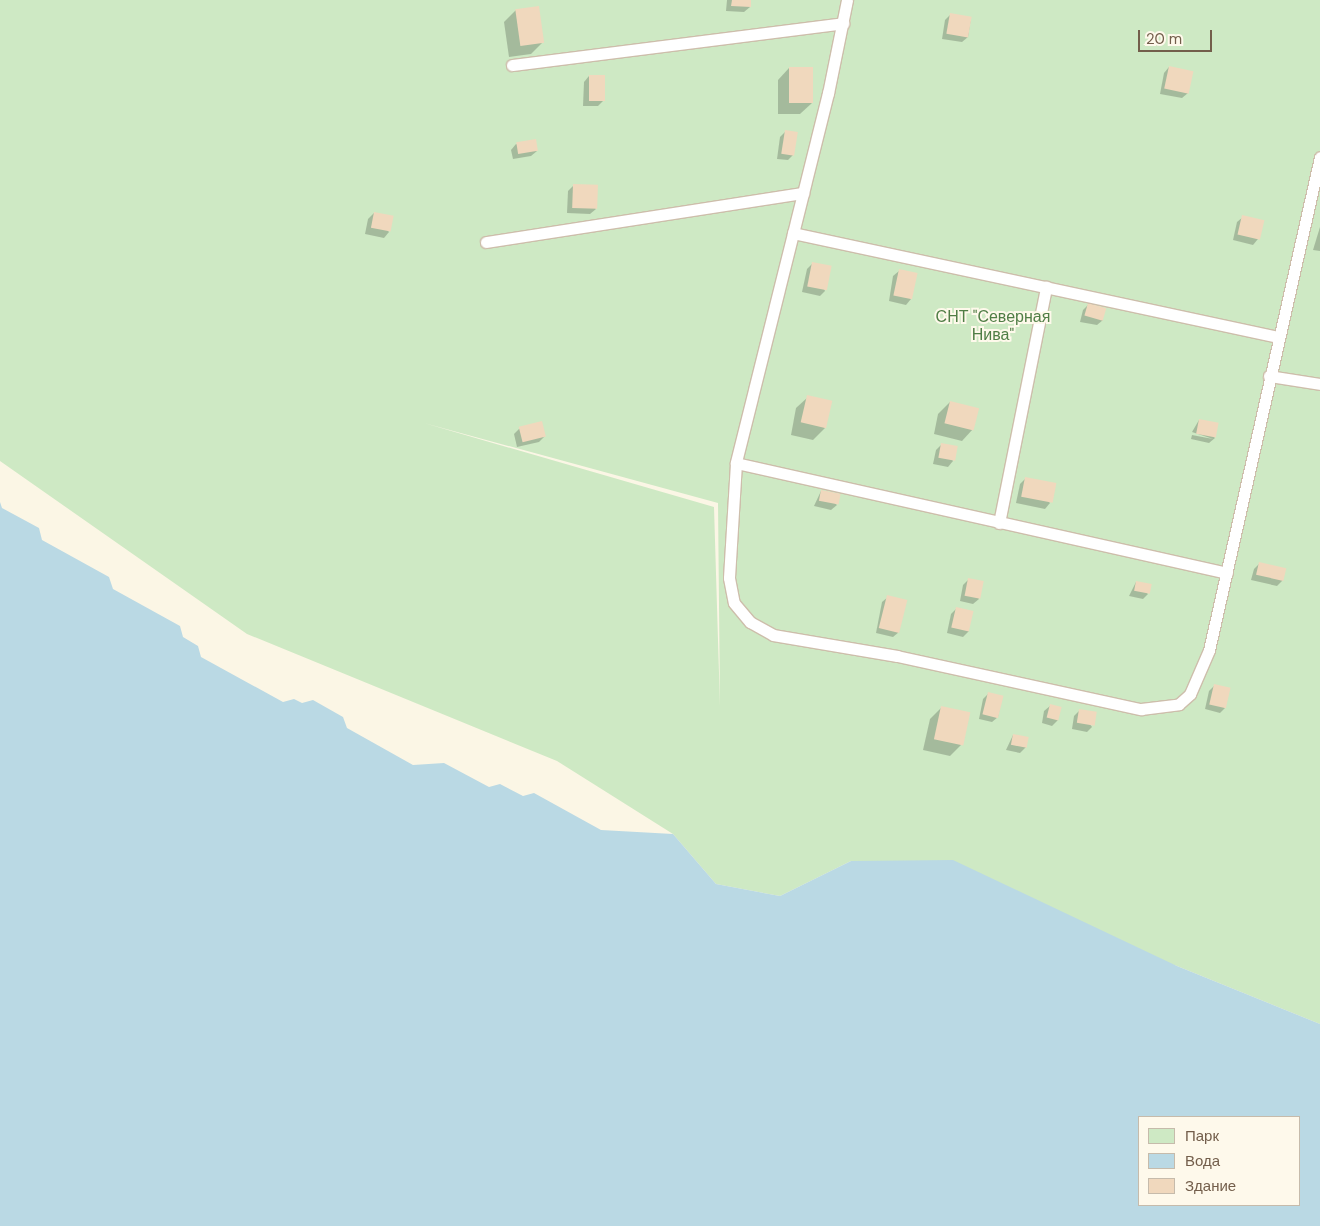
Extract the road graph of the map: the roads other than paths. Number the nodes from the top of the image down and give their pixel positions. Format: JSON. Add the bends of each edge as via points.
{"nodes":[{"id":1,"x":847,"y":0,"type":"edge"},
{"id":2,"x":843,"y":23,"type":"junction"},
{"id":3,"x":512,"y":65,"type":"dead end"},
{"id":4,"x":1320,"y":156,"type":"edge"},
{"id":5,"x":803,"y":192,"type":"junction"},
{"id":6,"x":793,"y":233,"type":"junction"},
{"id":7,"x":486,"y":242,"type":"dead end"},
{"id":8,"x":1046,"y":287,"type":"junction"},
{"id":9,"x":1278,"y":337,"type":"junction"},
{"id":10,"x":1269,"y":376,"type":"junction"},
{"id":11,"x":1320,"y":384,"type":"edge"},
{"id":12,"x":736,"y":464,"type":"junction"},
{"id":13,"x":998,"y":523,"type":"junction"},
{"id":14,"x":1227,"y":573,"type":"junction"}],
"edges":[{"from":1,"to":2,"type":"lane"},
{"from":2,"to":3,"type":"lane"},
{"from":2,"to":5,"type":"lane"},
{"from":4,"to":9,"type":"lane"},
{"from":5,"to":6,"type":"lane"},
{"from":5,"to":7,"type":"lane"},
{"from":6,"to":8,"type":"lane"},
{"from":6,"to":12,"type":"lane"},
{"from":8,"to":9,"type":"lane"},
{"from":8,"to":13,"type":"lane"},
{"from":9,"to":10,"type":"lane"},
{"from":10,"to":11,"type":"lane"},
{"from":10,"to":14,"type":"lane"},
{"from":12,"to":13,"type":"lane"},
{"from":12,"to":14,"type":"lane","via":[[729,578],[734,603],[750,622],[773,635],[897,656],[1141,709],[1165,708],[1179,704],[1190,694],[1201,673]]},
{"from":13,"to":14,"type":"lane"}]}
